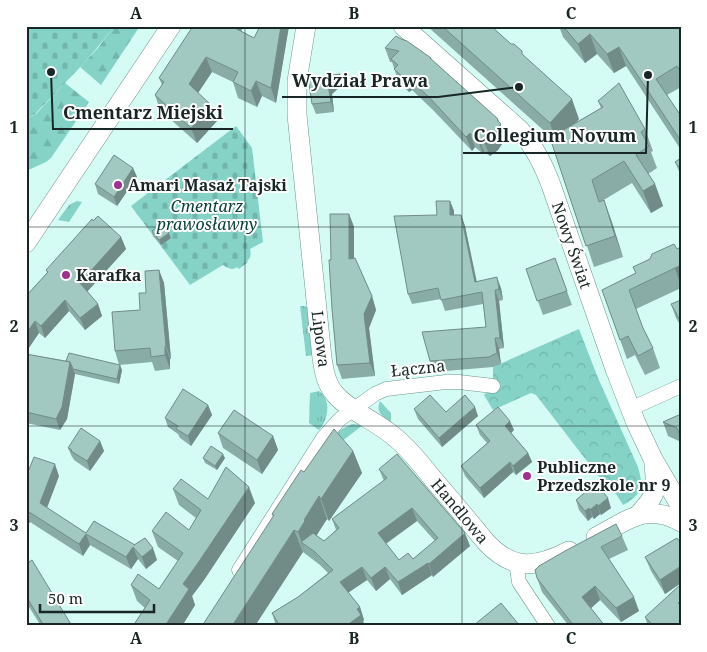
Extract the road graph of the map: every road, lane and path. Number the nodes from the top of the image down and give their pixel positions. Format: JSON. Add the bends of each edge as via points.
{"nodes":[{"id":1,"x":171,"y":26,"type":"edge"},
{"id":2,"x":306,"y":26,"type":"edge"},
{"id":3,"x":402,"y":26,"type":"edge"},
{"id":4,"x":26,"y":243,"type":"edge"},
{"id":5,"x":493,"y":386,"type":"dead end"},
{"id":6,"x":681,"y":386,"type":"edge"},
{"id":7,"x":630,"y":408,"type":"junction"},
{"id":8,"x":353,"y":409,"type":"junction"},
{"id":9,"x":653,"y":460,"type":"junction"},
{"id":10,"x":681,"y":507,"type":"edge"},
{"id":11,"x":638,"y":515,"type":"junction"},
{"id":12,"x":681,"y":522,"type":"edge"},
{"id":13,"x":516,"y":562,"type":"junction"},
{"id":14,"x":234,"y":577,"type":"edge"},
{"id":15,"x":548,"y":626,"type":"edge"}],
"edges":[{"from":1,"to":4,"type":"street"},
{"from":2,"to":8,"type":"street","name":"Lipowa","via":[[297,81],[296,115],[322,358],[330,386],[339,399]]},
{"from":3,"to":7,"type":"street","name":"Nowy Świat","via":[[520,130],[536,151]]},
{"from":5,"to":8,"type":"street","name":"Łączna","via":[[446,382],[398,387],[375,394]]},
{"from":6,"to":7,"type":"street"},
{"from":7,"to":9,"type":"street","name":"Nowy Świat"},
{"from":8,"to":13,"type":"street","name":"Handlowa","via":[[399,440],[493,549]]},
{"from":8,"to":14,"type":"street","via":[[323,438]]},
{"from":9,"to":10,"type":"street","name":"Nowy Świat"},
{"from":9,"to":11,"type":"street","via":[[654,493]]},
{"from":11,"to":12,"type":"street","via":[[661,513]]},
{"from":11,"to":13,"type":"street","via":[[548,561]]},
{"from":13,"to":15,"type":"street","via":[[518,582]]}]}
